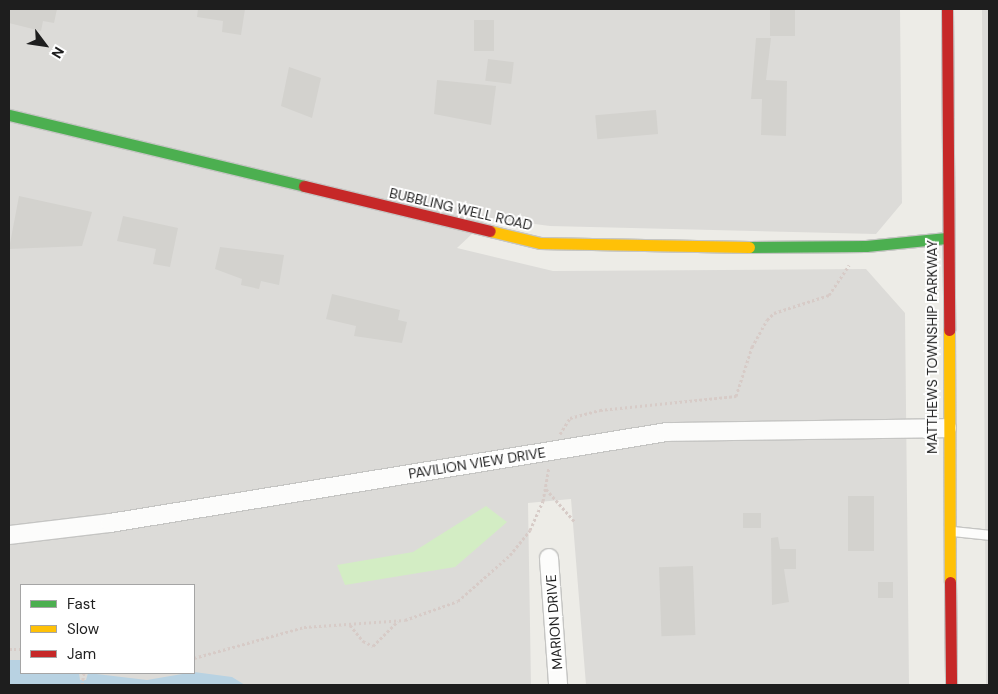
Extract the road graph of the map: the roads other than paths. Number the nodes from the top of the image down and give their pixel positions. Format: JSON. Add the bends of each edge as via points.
{"nodes":[{"id":1,"x":947,"y":9,"type":"edge"},
{"id":2,"x":9,"y":116,"type":"edge"},
{"id":3,"x":947,"y":238,"type":"junction"},
{"id":4,"x":948,"y":428,"type":"junction"},
{"id":5,"x":948,"y":530,"type":"junction"},
{"id":6,"x":9,"y":535,"type":"edge"},
{"id":7,"x":989,"y":535,"type":"edge"},
{"id":8,"x":549,"y":558,"type":"dead end"},
{"id":9,"x":558,"y":685,"type":"edge"},
{"id":10,"x":951,"y":685,"type":"edge"}],
"edges":[{"from":1,"to":3,"type":"street","name":"MATTHEWS TOWNSHIP PARKWAY"},
{"from":2,"to":3,"type":"street","name":"BUBBLING WELL ROAD","via":[[540,243],[866,246]]},
{"from":3,"to":4,"type":"street","name":"MATTHEWS TOWNSHIP PARKWAY"},
{"from":4,"to":5,"type":"street","name":"MATTHEWS TOWNSHIP PARKWAY"},
{"from":4,"to":6,"type":"street","name":"PAVILION VIEW DRIVE","via":[[667,432],[110,523]]},
{"from":5,"to":7,"type":"lane"},
{"from":5,"to":10,"type":"street","name":"MATTHEWS TOWNSHIP PARKWAY"},
{"from":8,"to":9,"type":"street","name":"MARION DRIVE"}]}
